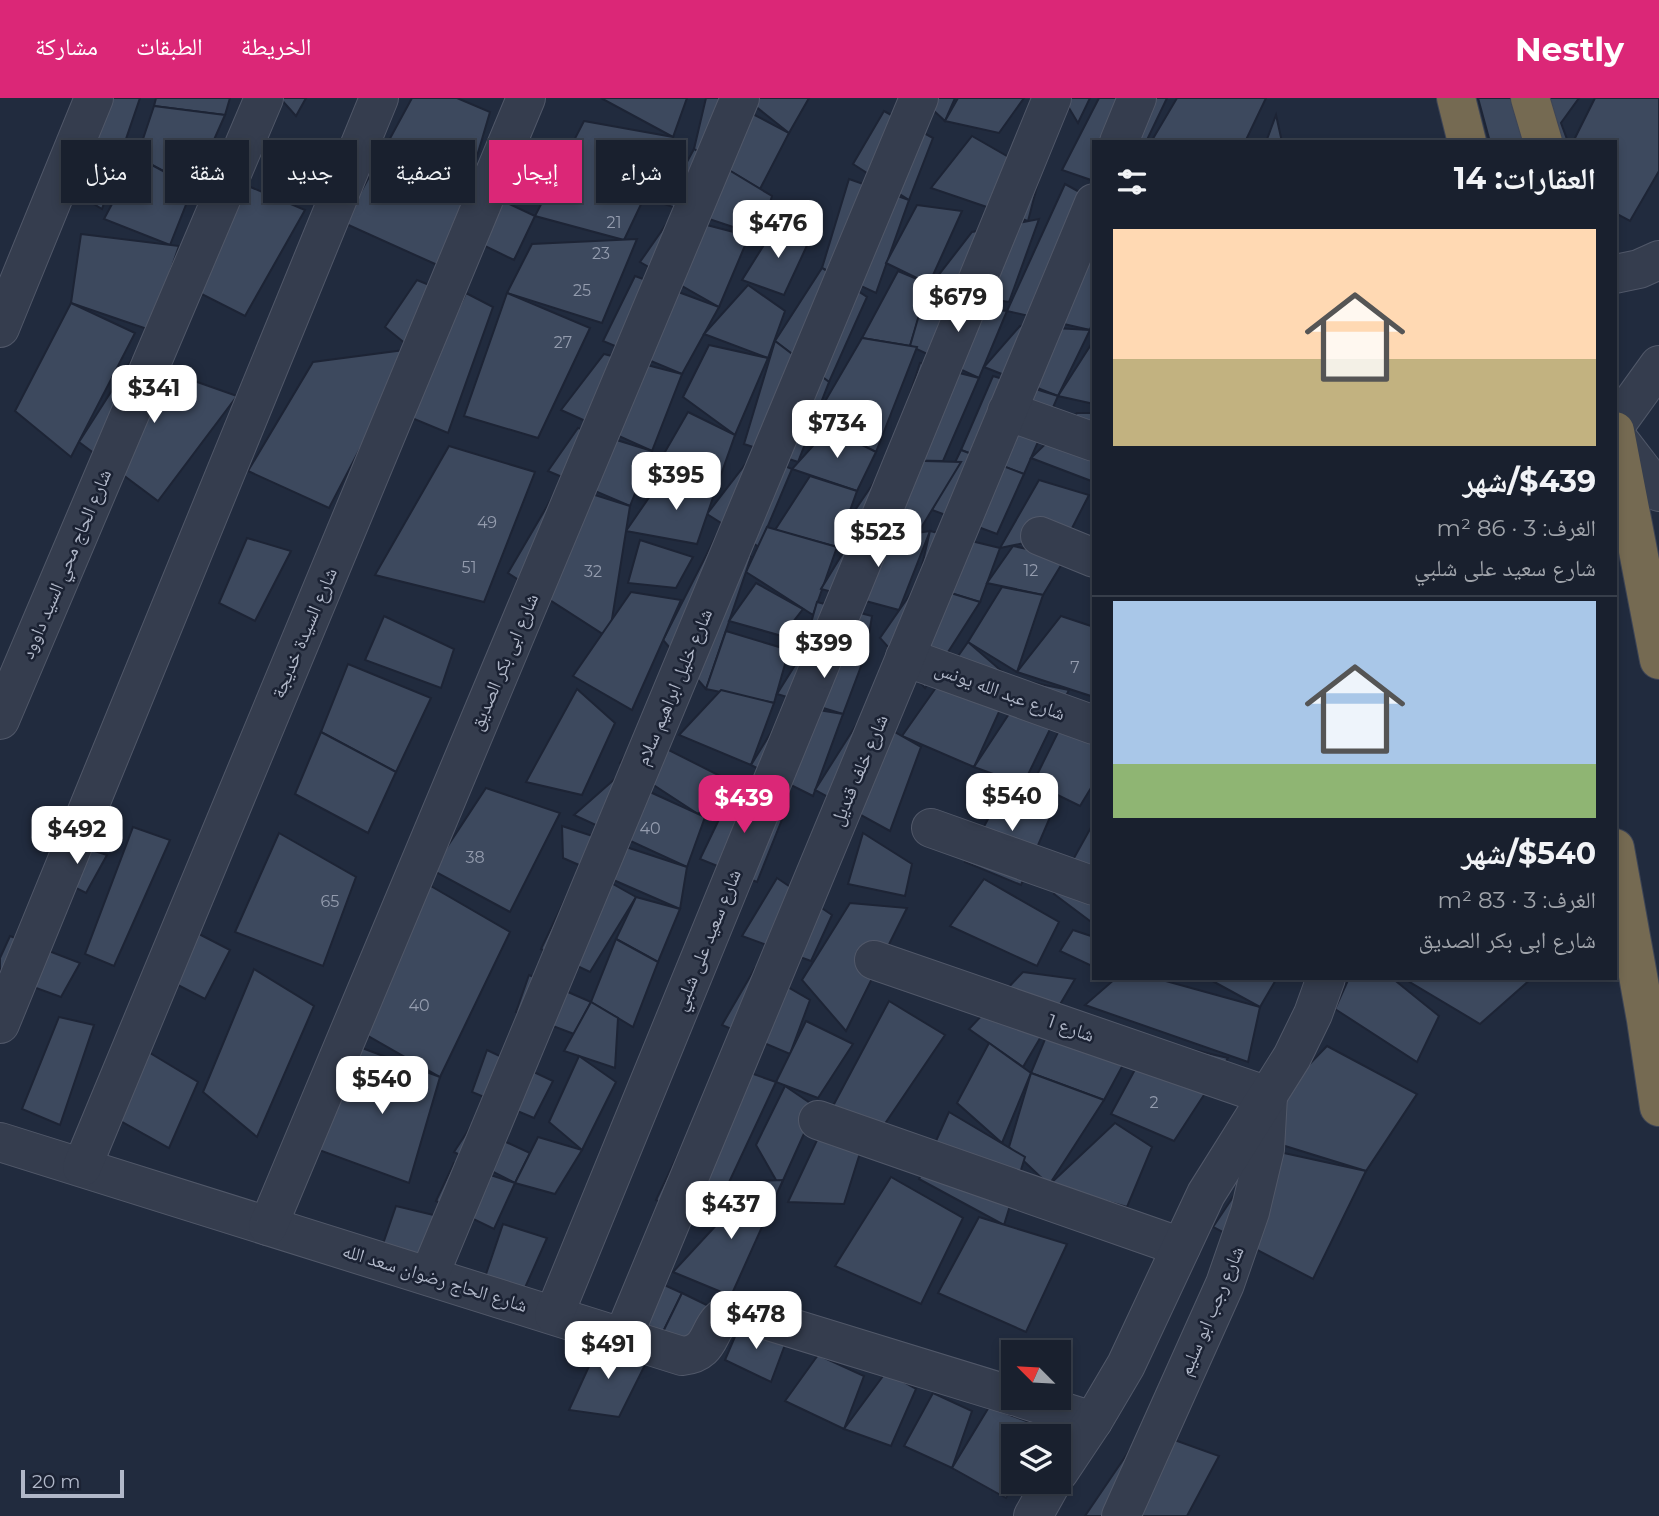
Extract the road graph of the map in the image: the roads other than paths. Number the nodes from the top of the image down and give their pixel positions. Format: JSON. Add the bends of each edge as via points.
{"nodes":[{"id":1,"x":94,"y":98,"type":"edge"},
{"id":2,"x":264,"y":98,"type":"edge"},
{"id":3,"x":379,"y":98,"type":"edge"},
{"id":4,"x":526,"y":98,"type":"edge"},
{"id":5,"x":740,"y":98,"type":"edge"},
{"id":6,"x":919,"y":98,"type":"edge"},
{"id":7,"x":1052,"y":98,"type":"edge"},
{"id":8,"x":1137,"y":98,"type":"edge"},
{"id":9,"x":1456,"y":98,"type":"edge"},
{"id":10,"x":1530,"y":98,"type":"edge"},
{"id":11,"x":1120,"y":140,"type":"edge"},
{"id":12,"x":1467,"y":140,"type":"edge"},
{"id":13,"x":1542,"y":140,"type":"edge"},
{"id":14,"x":1092,"y":213,"type":"edge"},
{"id":15,"x":1659,"y":260,"type":"edge"},
{"id":16,"x":1082,"y":263,"type":"edge"},
{"id":17,"x":1617,"y":274,"type":"edge"},
{"id":18,"x":0,"y":328,"type":"edge"},
{"id":19,"x":1659,"y":365,"type":"edge"},
{"id":20,"x":1007,"y":411,"type":"junction"},
{"id":21,"x":1617,"y":430,"type":"edge"},
{"id":22,"x":1617,"y":433,"type":"edge"},
{"id":23,"x":1617,"y":437,"type":"edge"},
{"id":24,"x":1092,"y":441,"type":"edge"},
{"id":25,"x":1659,"y":492,"type":"edge"},
{"id":26,"x":1040,"y":536,"type":"dead end"},
{"id":27,"x":1092,"y":557,"type":"edge"},
{"id":28,"x":905,"y":657,"type":"junction"},
{"id":29,"x":1659,"y":660,"type":"edge"},
{"id":30,"x":0,"y":720,"type":"edge"},
{"id":31,"x":1092,"y":724,"type":"edge"},
{"id":32,"x":931,"y":828,"type":"dead end"},
{"id":33,"x":1617,"y":859,"type":"edge"},
{"id":34,"x":1092,"y":885,"type":"edge"},
{"id":35,"x":874,"y":960,"type":"dead end"},
{"id":36,"x":1325,"y":980,"type":"edge"},
{"id":37,"x":0,"y":1024,"type":"edge"},
{"id":38,"x":1268,"y":1096,"type":"junction"},
{"id":39,"x":1659,"y":1107,"type":"edge"},
{"id":40,"x":818,"y":1121,"type":"dead end"},
{"id":41,"x":0,"y":1142,"type":"edge"},
{"id":42,"x":82,"y":1167,"type":"junction"},
{"id":43,"x":268,"y":1226,"type":"junction"},
{"id":44,"x":1181,"y":1247,"type":"junction"},
{"id":45,"x":429,"y":1276,"type":"junction"},
{"id":46,"x":554,"y":1315,"type":"junction"},
{"id":47,"x":623,"y":1337,"type":"junction"},
{"id":48,"x":1001,"y":1392,"type":"edge"},
{"id":49,"x":1058,"y":1410,"type":"edge"},
{"id":50,"x":1093,"y":1421,"type":"junction"},
{"id":51,"x":1071,"y":1454,"type":"edge"},
{"id":52,"x":1045,"y":1494,"type":"edge"},
{"id":53,"x":1033,"y":1516,"type":"edge"},
{"id":54,"x":1121,"y":1516,"type":"edge"}],
"edges":[{"from":1,"to":18,"type":"street"},
{"from":2,"to":30,"type":"street","name":"شارع الحاج محي السيد داوود"},
{"from":3,"to":37,"type":"street"},
{"from":4,"to":42,"type":"street","name":"شارع السيدة خديجة"},
{"from":5,"to":43,"type":"street","name":"شارع ابى بكر الصديق"},
{"from":6,"to":45,"type":"street","name":"شارع خليل ابراهيم سلام"},
{"from":7,"to":46,"type":"street","name":"شارع سعيد على شلبي"},
{"from":8,"to":11,"type":"street"},
{"from":9,"to":12,"type":"highway"},
{"from":10,"to":13,"type":"highway"},
{"from":14,"to":16,"type":"street","name":"شارع خلف قنديل"},
{"from":15,"to":17,"type":"street"},
{"from":16,"to":20,"type":"street","name":"شارع خلف قنديل"},
{"from":19,"to":21,"type":"street"},
{"from":20,"to":24,"type":"street"},
{"from":20,"to":28,"type":"street","name":"شارع خلف قنديل"},
{"from":22,"to":25,"type":"street"},
{"from":23,"to":29,"type":"highway"},
{"from":26,"to":27,"type":"street"},
{"from":28,"to":31,"type":"street","name":"شارع عبد الله يونس"},
{"from":28,"to":47,"type":"street","name":"شارع خلف قنديل"},
{"from":32,"to":34,"type":"street"},
{"from":33,"to":39,"type":"highway"},
{"from":35,"to":38,"type":"street","name":"شارع 1"},
{"from":36,"to":38,"type":"street","name":"شارع رجب ابو سليم","via":[[1292,1057]]},
{"from":38,"to":44,"type":"street","name":"شارع رجب ابو سليم","via":[[1206,1194]]},
{"from":38,"to":54,"type":"street","name":"شارع رجب ابو سليم","via":[[1265,1149],[1226,1284]]},
{"from":40,"to":44,"type":"street"},
{"from":41,"to":42,"type":"street","name":"شارع الحاج رضوان سعد الله"},
{"from":42,"to":43,"type":"street","name":"شارع الحاج رضوان سعد الله"},
{"from":43,"to":45,"type":"street","name":"شارع الحاج رضوان سعد الله"},
{"from":44,"to":50,"type":"street","name":"شارع رجب ابو سليم","via":[[1126,1365]]},
{"from":45,"to":46,"type":"street","name":"شارع الحاج رضوان سعد الله"},
{"from":46,"to":47,"type":"street","name":"شارع الحاج رضوان سعد الله"},
{"from":47,"to":48,"type":"street","name":"شارع الحاج رضوان سعد الله","via":[[692,1355],[708,1342],[724,1314],[736,1311]]},
{"from":49,"to":50,"type":"street"},
{"from":50,"to":51,"type":"street","name":"شارع رجب ابو سليم"},
{"from":52,"to":53,"type":"street"}]}
